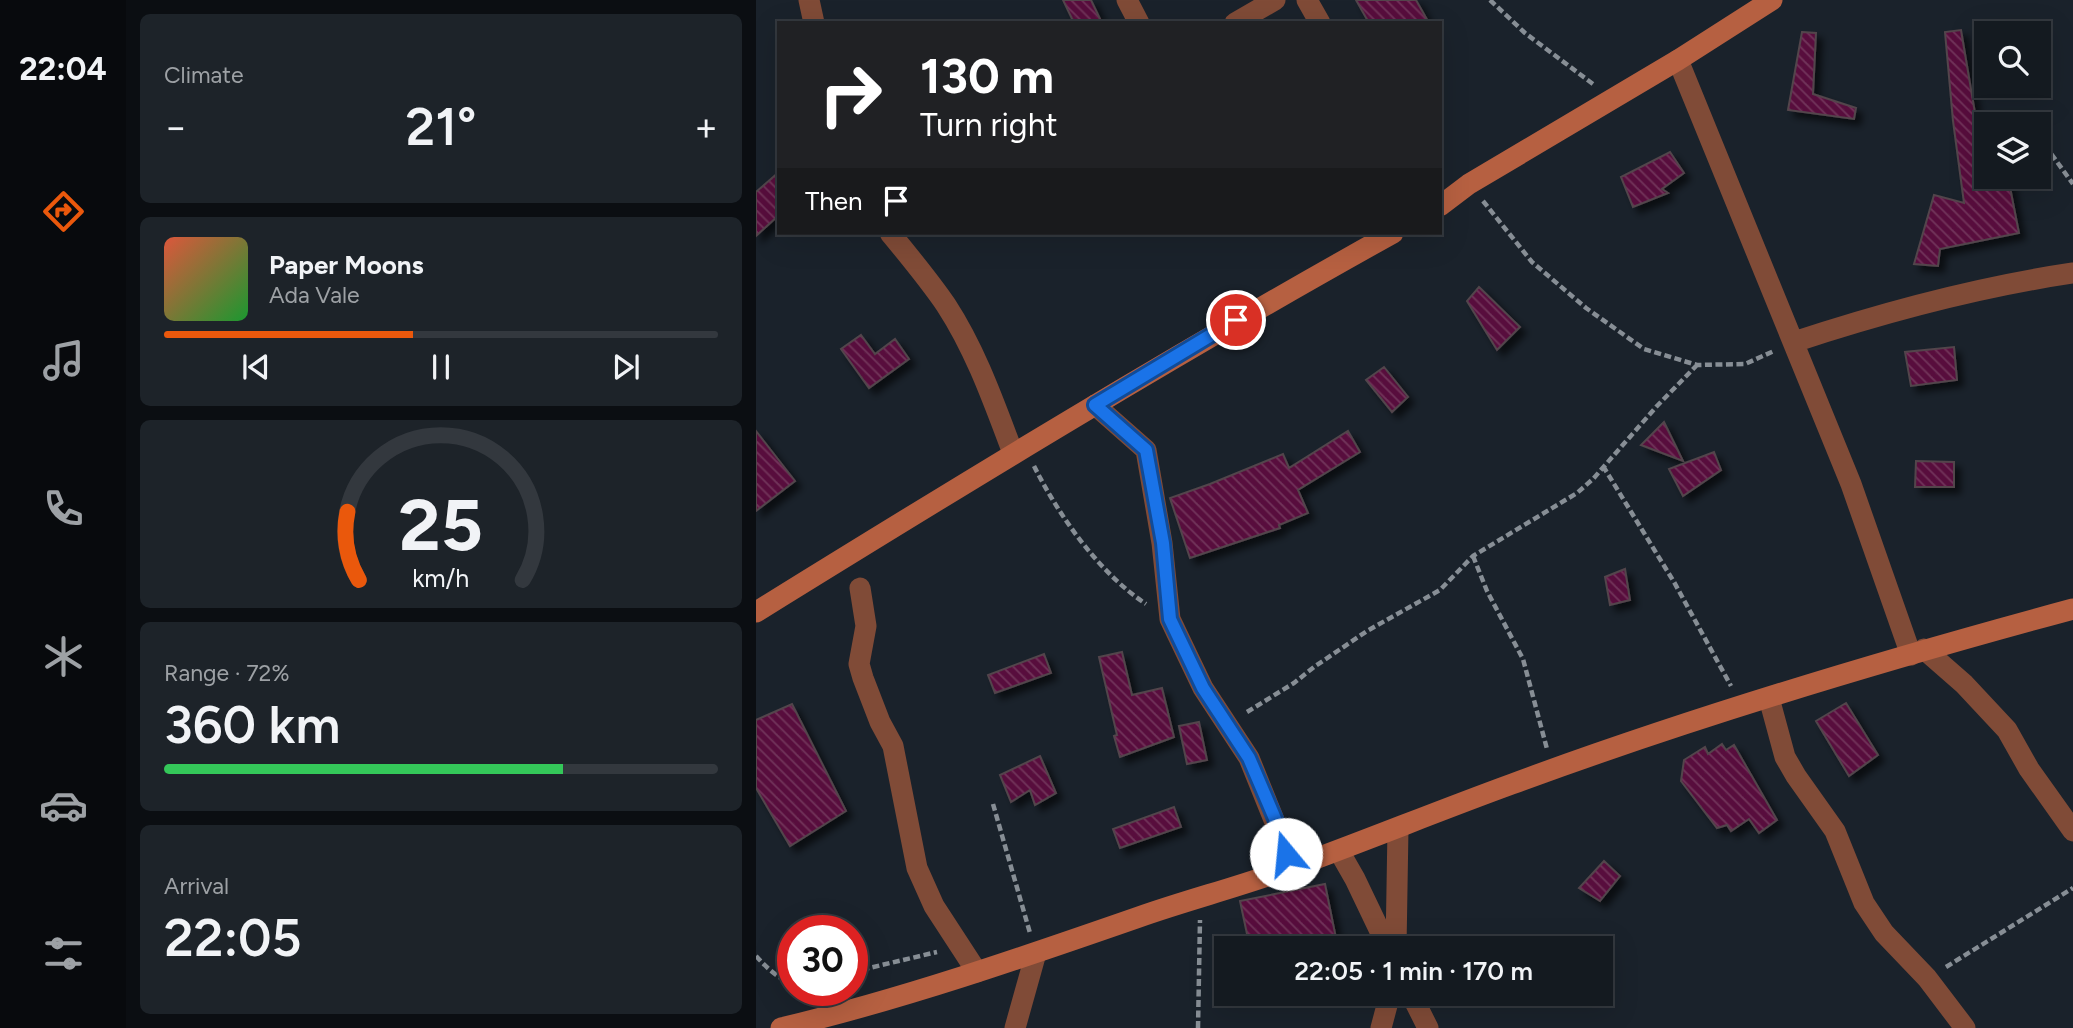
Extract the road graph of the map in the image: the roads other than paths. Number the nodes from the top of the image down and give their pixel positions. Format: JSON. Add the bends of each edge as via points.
{"nodes":[{"id":1,"x":1127,"y":0,"type":"edge"},
{"id":2,"x":1275,"y":0,"type":"edge"},
{"id":3,"x":1307,"y":0,"type":"edge"},
{"id":4,"x":1772,"y":0,"type":"edge"},
{"id":5,"x":1138,"y":21,"type":"edge"},
{"id":6,"x":1238,"y":21,"type":"edge"},
{"id":7,"x":1319,"y":21,"type":"edge"},
{"id":8,"x":1678,"y":60,"type":"junction"},
{"id":9,"x":1442,"y":204,"type":"edge"},
{"id":10,"x":892,"y":235,"type":"edge"},
{"id":11,"x":1389,"y":235,"type":"edge"},
{"id":12,"x":2073,"y":273,"type":"edge"},
{"id":13,"x":1794,"y":342,"type":"junction"},
{"id":14,"x":1095,"y":405,"type":"junction"},
{"id":15,"x":1018,"y":449,"type":"junction"},
{"id":16,"x":860,"y":588,"type":"dead end"},
{"id":17,"x":2073,"y":609,"type":"edge"},
{"id":18,"x":756,"y":612,"type":"edge"},
{"id":19,"x":1918,"y":652,"type":"junction"},
{"id":20,"x":1769,"y":698,"type":"junction"},
{"id":21,"x":1398,"y":828,"type":"junction"},
{"id":22,"x":2073,"y":831,"type":"edge"},
{"id":23,"x":1339,"y":850,"type":"junction"},
{"id":24,"x":1293,"y":867,"type":"junction"},
{"id":25,"x":1382,"y":936,"type":"edge"},
{"id":26,"x":1396,"y":936,"type":"edge"},
{"id":27,"x":1037,"y":953,"type":"junction"},
{"id":28,"x":977,"y":972,"type":"junction"},
{"id":29,"x":1387,"y":1006,"type":"edge"},
{"id":30,"x":1417,"y":1006,"type":"edge"},
{"id":31,"x":781,"y":1028,"type":"edge"},
{"id":32,"x":1015,"y":1028,"type":"edge"},
{"id":33,"x":1381,"y":1028,"type":"edge"},
{"id":34,"x":1428,"y":1028,"type":"edge"},
{"id":35,"x":1965,"y":1028,"type":"edge"}],
"edges":[{"from":1,"to":5,"type":"street"},
{"from":2,"to":6,"type":"street"},
{"from":3,"to":7,"type":"street"},
{"from":4,"to":8,"type":"street"},
{"from":8,"to":9,"type":"street"},
{"from":8,"to":13,"type":"street"},
{"from":10,"to":15,"type":"street","via":[[947,307]]},
{"from":11,"to":14,"type":"street"},
{"from":12,"to":13,"type":"street","via":[[1964,293]]},
{"from":13,"to":19,"type":"street"},
{"from":14,"to":15,"type":"street"},
{"from":14,"to":24,"type":"street","via":[[1146,450],[1163,543],[1170,619],[1203,688],[1249,758]]},
{"from":15,"to":18,"type":"street"},
{"from":16,"to":28,"type":"street","via":[[866,626],[859,664],[893,746],[917,868],[934,906]]},
{"from":17,"to":19,"type":"street"},
{"from":19,"to":20,"type":"street"},
{"from":19,"to":22,"type":"street","via":[[1964,684],[2007,730]]},
{"from":20,"to":21,"type":"street"},
{"from":20,"to":35,"type":"street","via":[[1785,757],[1835,831],[1864,903]]},
{"from":21,"to":23,"type":"street"},
{"from":21,"to":26,"type":"street"},
{"from":23,"to":24,"type":"street"},
{"from":23,"to":25,"type":"street"},
{"from":24,"to":27,"type":"street"},
{"from":27,"to":28,"type":"street"},
{"from":27,"to":32,"type":"street"},
{"from":28,"to":31,"type":"street"},
{"from":29,"to":33,"type":"street"},
{"from":30,"to":34,"type":"street"}]}
